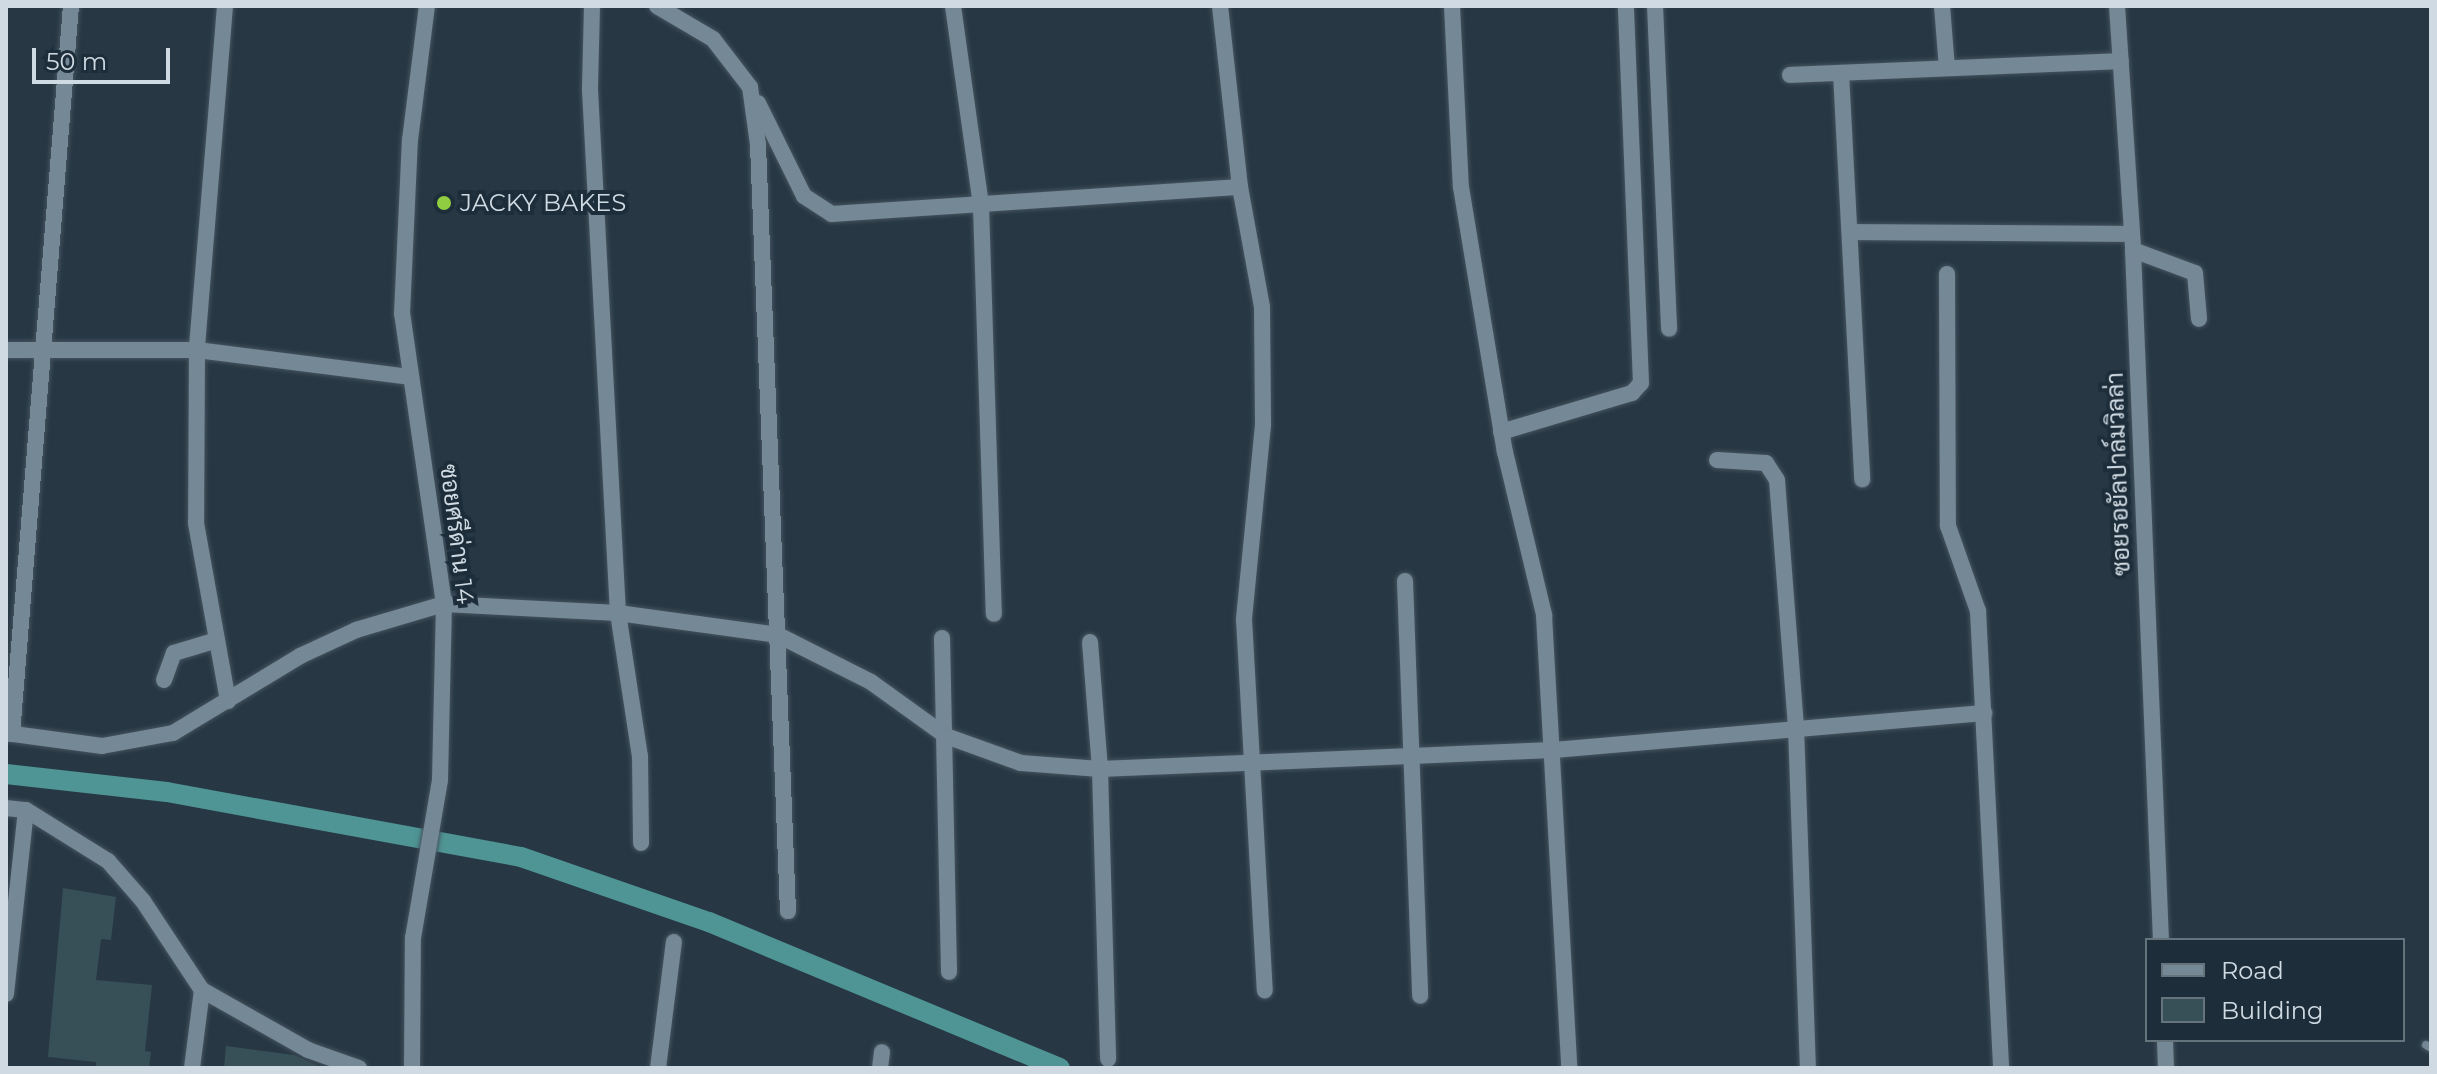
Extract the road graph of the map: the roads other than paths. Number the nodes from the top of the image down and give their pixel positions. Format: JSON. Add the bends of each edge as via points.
{"nodes":[{"id":1,"x":71,"y":6,"type":"edge"},
{"id":2,"x":225,"y":6,"type":"edge"},
{"id":3,"x":427,"y":6,"type":"edge"},
{"id":4,"x":592,"y":6,"type":"edge"},
{"id":5,"x":657,"y":6,"type":"edge"},
{"id":6,"x":953,"y":6,"type":"edge"},
{"id":7,"x":1220,"y":6,"type":"edge"},
{"id":8,"x":1452,"y":6,"type":"edge"},
{"id":9,"x":1626,"y":6,"type":"edge"},
{"id":10,"x":1655,"y":6,"type":"edge"},
{"id":11,"x":1942,"y":6,"type":"edge"},
{"id":12,"x":2117,"y":6,"type":"edge"},
{"id":13,"x":2121,"y":61,"type":"junction"},
{"id":14,"x":1947,"y":68,"type":"junction"},
{"id":15,"x":1841,"y":73,"type":"junction"},
{"id":16,"x":1790,"y":75,"type":"dead end"},
{"id":17,"x":750,"y":87,"type":"junction"},
{"id":18,"x":1240,"y":187,"type":"junction"},
{"id":19,"x":981,"y":206,"type":"junction"},
{"id":20,"x":1853,"y":232,"type":"junction"},
{"id":21,"x":2132,"y":242,"type":"junction"},
{"id":22,"x":1947,"y":274,"type":"dead end"},
{"id":23,"x":2199,"y":319,"type":"dead end"},
{"id":24,"x":1669,"y":329,"type":"dead end"},
{"id":25,"x":6,"y":350,"type":"edge"},
{"id":26,"x":197,"y":350,"type":"junction"},
{"id":27,"x":43,"y":352,"type":"junction"},
{"id":28,"x":411,"y":377,"type":"junction"},
{"id":29,"x":1501,"y":432,"type":"junction"},
{"id":30,"x":1717,"y":460,"type":"dead end"},
{"id":31,"x":1862,"y":479,"type":"dead end"},
{"id":32,"x":1405,"y":581,"type":"dead end"},
{"id":33,"x":444,"y":604,"type":"junction"},
{"id":34,"x":618,"y":613,"type":"junction"},
{"id":35,"x":994,"y":614,"type":"dead end"},
{"id":36,"x":778,"y":635,"type":"junction"},
{"id":37,"x":942,"y":638,"type":"dead end"},
{"id":38,"x":217,"y":640,"type":"junction"},
{"id":39,"x":1090,"y":642,"type":"dead end"},
{"id":40,"x":164,"y":680,"type":"dead end"},
{"id":41,"x":228,"y":701,"type":"junction"},
{"id":42,"x":1984,"y":713,"type":"junction"},
{"id":43,"x":1796,"y":727,"type":"junction"},
{"id":44,"x":9,"y":733,"type":"edge"},
{"id":45,"x":946,"y":736,"type":"junction"},
{"id":46,"x":1553,"y":750,"type":"junction"},
{"id":47,"x":1414,"y":753,"type":"junction"},
{"id":48,"x":1251,"y":761,"type":"junction"},
{"id":49,"x":1100,"y":769,"type":"junction"},
{"id":50,"x":6,"y":808,"type":"edge"},
{"id":51,"x":26,"y":810,"type":"junction"},
{"id":52,"x":641,"y":843,"type":"dead end"},
{"id":53,"x":788,"y":911,"type":"dead end"},
{"id":54,"x":2161,"y":938,"type":"edge"},
{"id":55,"x":674,"y":942,"type":"dead end"},
{"id":56,"x":949,"y":972,"type":"dead end"},
{"id":57,"x":202,"y":990,"type":"junction"},
{"id":58,"x":1265,"y":990,"type":"dead end"},
{"id":59,"x":6,"y":994,"type":"edge"},
{"id":60,"x":1420,"y":996,"type":"dead end"},
{"id":61,"x":2165,"y":1042,"type":"edge"},
{"id":62,"x":1108,"y":1059,"type":"dead end"},
{"id":63,"x":192,"y":1068,"type":"edge"},
{"id":64,"x":359,"y":1068,"type":"edge"},
{"id":65,"x":412,"y":1068,"type":"edge"},
{"id":66,"x":658,"y":1068,"type":"edge"},
{"id":67,"x":1569,"y":1068,"type":"edge"},
{"id":68,"x":1808,"y":1068,"type":"edge"},
{"id":69,"x":2001,"y":1068,"type":"edge"},
{"id":70,"x":2166,"y":1068,"type":"edge"}],
"edges":[{"from":1,"to":27,"type":"street"},
{"from":2,"to":26,"type":"street"},
{"from":3,"to":28,"type":"street","name":"ซอยศรีด่าน 14","via":[[404,225],[402,314]]},
{"from":4,"to":34,"type":"street","via":[[590,90]]},
{"from":5,"to":17,"type":"street","via":[[713,39]]},
{"from":6,"to":19,"type":"street"},
{"from":7,"to":18,"type":"street"},
{"from":8,"to":29,"type":"street","via":[[1461,187]]},
{"from":9,"to":29,"type":"street","via":[[1641,383],[1632,393]]},
{"from":10,"to":24,"type":"street"},
{"from":11,"to":14,"type":"street"},
{"from":12,"to":13,"type":"street","name":"ซอยรอยัลปาล์มวิลล่า"},
{"from":13,"to":14,"type":"street"},
{"from":13,"to":21,"type":"street","name":"ซอยรอยัลปาล์มวิลล่า"},
{"from":14,"to":15,"type":"street"},
{"from":15,"to":16,"type":"street"},
{"from":15,"to":20,"type":"street"},
{"from":17,"to":19,"type":"street","via":[[804,196],[832,214]]},
{"from":17,"to":36,"type":"street","via":[[758,145]]},
{"from":18,"to":19,"type":"street"},
{"from":18,"to":48,"type":"street","via":[[1262,307],[1264,363],[1244,619]]},
{"from":19,"to":35,"type":"street"},
{"from":20,"to":21,"type":"street"},
{"from":20,"to":31,"type":"street"},
{"from":21,"to":23,"type":"street","via":[[2195,273]]},
{"from":21,"to":54,"type":"street","name":"ซอยรอยัลปาล์มวิลล่า"},
{"from":22,"to":42,"type":"street","via":[[1948,526],[1978,611]]},
{"from":25,"to":27,"type":"street"},
{"from":26,"to":27,"type":"street"},
{"from":26,"to":28,"type":"street"},
{"from":26,"to":38,"type":"street","via":[[196,523]]},
{"from":27,"to":44,"type":"street"},
{"from":28,"to":33,"type":"street","name":"ซอยศรีด่าน 14"},
{"from":29,"to":46,"type":"street","via":[[1544,615]]},
{"from":30,"to":43,"type":"street","via":[[1766,463],[1777,480]]},
{"from":32,"to":47,"type":"street"},
{"from":33,"to":34,"type":"street"},
{"from":33,"to":41,"type":"street","via":[[356,630],[300,656]]},
{"from":33,"to":65,"type":"street","name":"ซอยศรีด่าน 14","via":[[440,780],[413,938]]},
{"from":34,"to":36,"type":"street"},
{"from":34,"to":52,"type":"street","via":[[640,756]]},
{"from":36,"to":45,"type":"street","via":[[871,682]]},
{"from":36,"to":53,"type":"street"},
{"from":37,"to":45,"type":"street"},
{"from":38,"to":40,"type":"street","via":[[174,653]]},
{"from":38,"to":41,"type":"street"},
{"from":39,"to":49,"type":"street"},
{"from":41,"to":44,"type":"street","via":[[173,733],[102,746]]},
{"from":42,"to":43,"type":"street"},
{"from":42,"to":69,"type":"street"},
{"from":43,"to":46,"type":"street"},
{"from":43,"to":68,"type":"street"},
{"from":45,"to":49,"type":"street","via":[[1021,763]]},
{"from":45,"to":56,"type":"street"},
{"from":46,"to":47,"type":"street"},
{"from":46,"to":67,"type":"street"},
{"from":47,"to":48,"type":"street"},
{"from":47,"to":60,"type":"street"},
{"from":48,"to":49,"type":"street"},
{"from":48,"to":58,"type":"street"},
{"from":49,"to":62,"type":"street"},
{"from":50,"to":51,"type":"street"},
{"from":51,"to":57,"type":"street","via":[[108,861],[143,901]]},
{"from":51,"to":59,"type":"street"},
{"from":55,"to":66,"type":"street"},
{"from":57,"to":63,"type":"street"},
{"from":57,"to":64,"type":"street","via":[[308,1050]]},
{"from":61,"to":70,"type":"street"}]}
